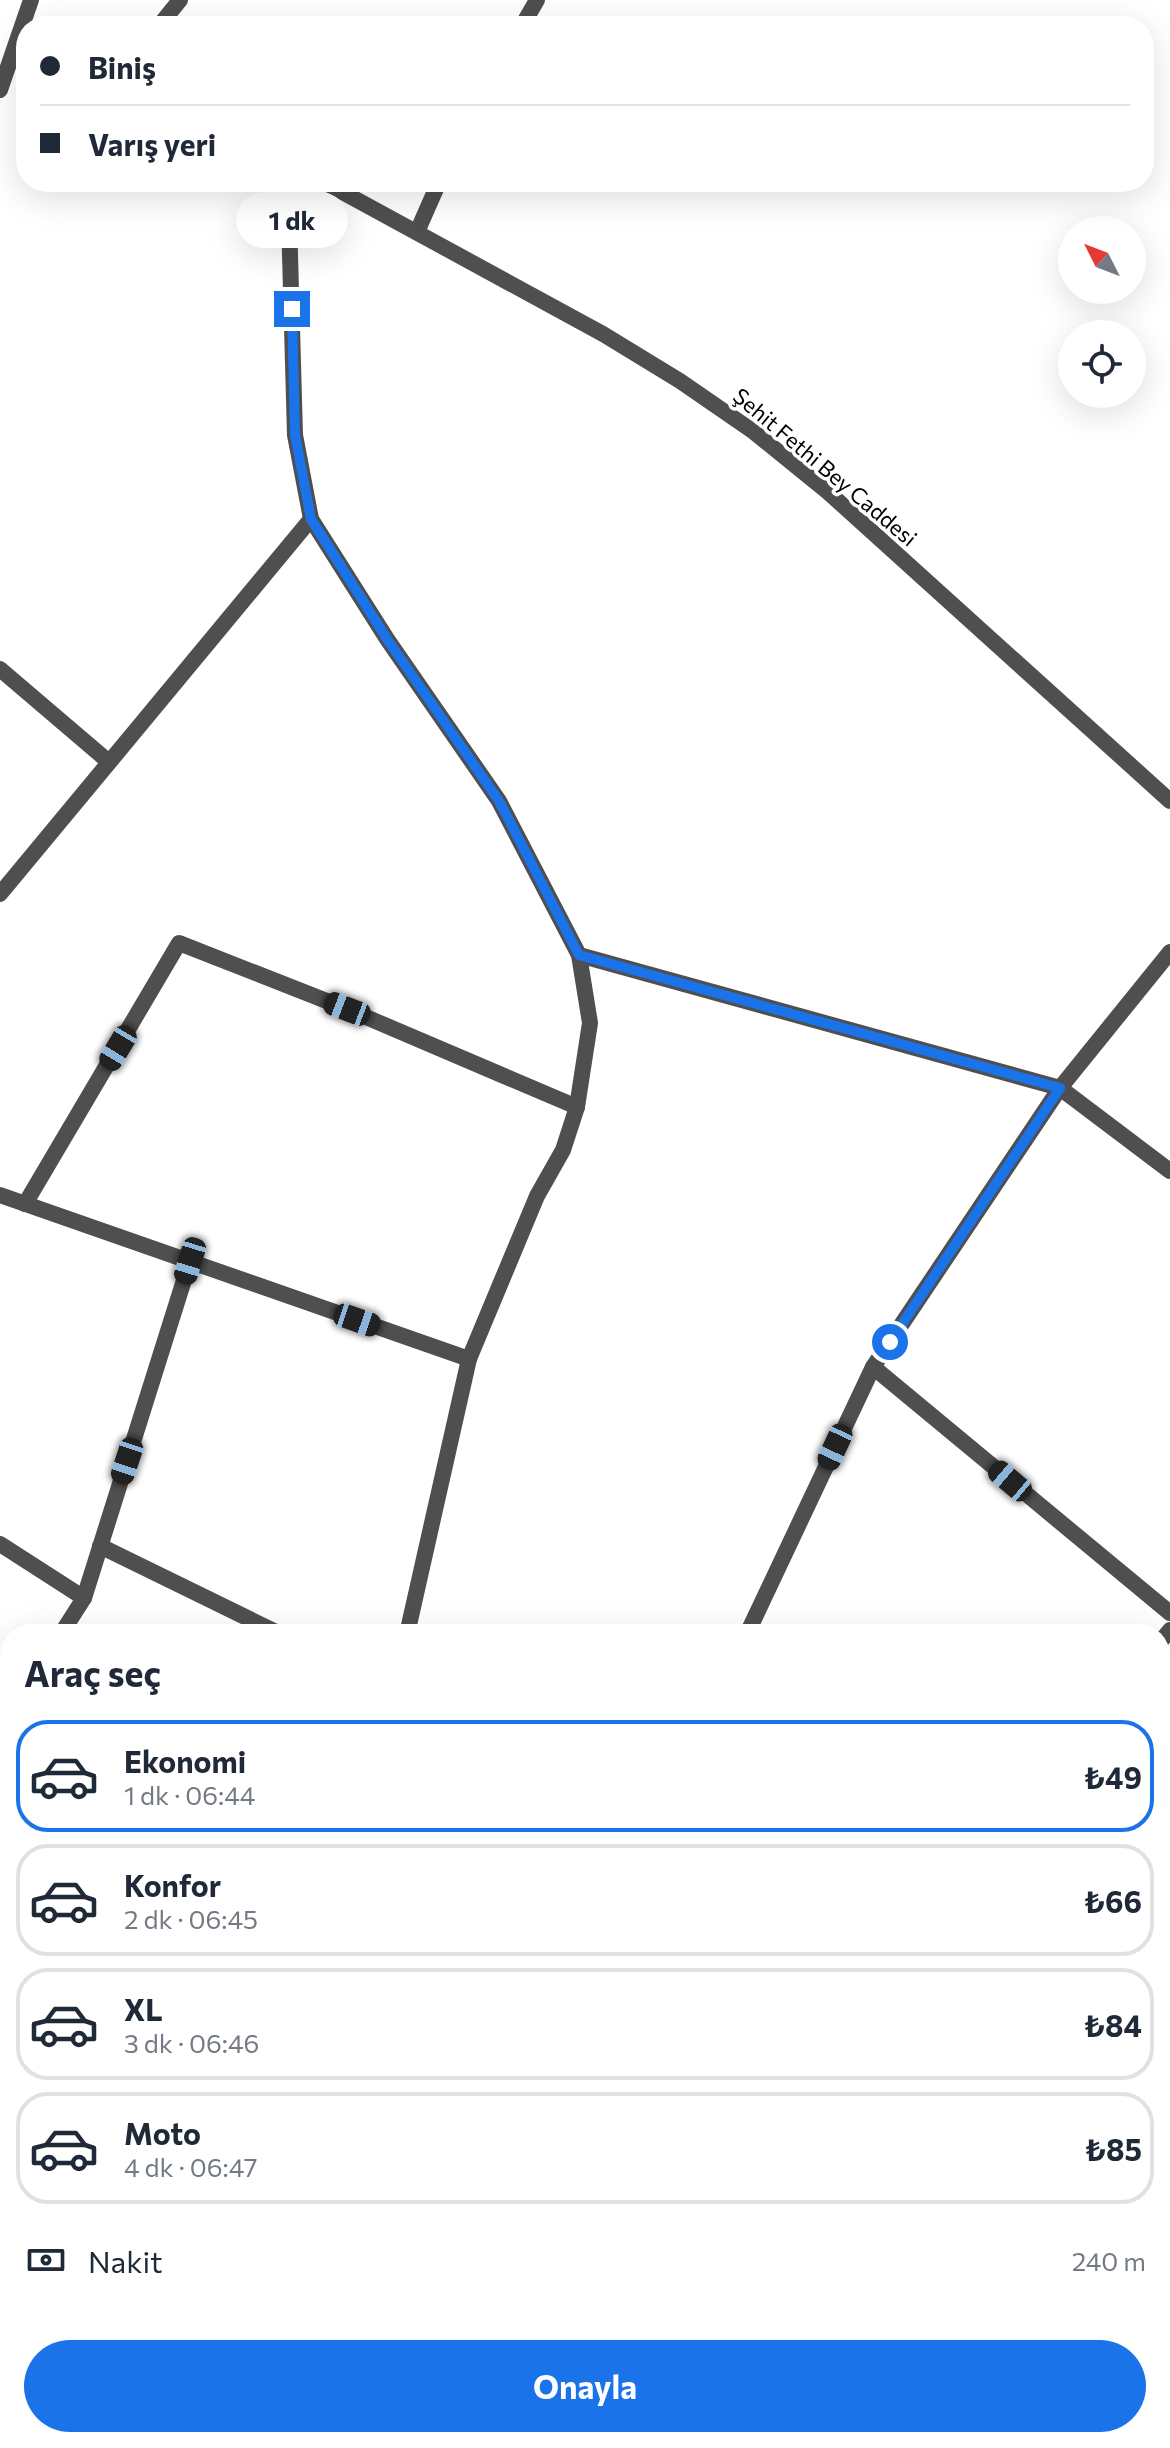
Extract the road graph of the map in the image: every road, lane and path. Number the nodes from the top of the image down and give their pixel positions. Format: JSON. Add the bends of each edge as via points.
{"nodes":[{"id":1,"x":180,"y":0,"type":"edge"},
{"id":2,"x":167,"y":16,"type":"edge"},
{"id":3,"x":16,"y":55,"type":"edge"},
{"id":4,"x":0,"y":90,"type":"edge"},
{"id":5,"x":288,"y":192,"type":"edge"},
{"id":6,"x":343,"y":192,"type":"edge"},
{"id":7,"x":435,"y":192,"type":"edge"},
{"id":8,"x":417,"y":232,"type":"junction"},
{"id":9,"x":311,"y":519,"type":"junction"},
{"id":10,"x":0,"y":669,"type":"edge"},
{"id":11,"x":109,"y":762,"type":"junction"},
{"id":12,"x":1170,"y":801,"type":"edge"},
{"id":13,"x":0,"y":894,"type":"edge"},
{"id":14,"x":1170,"y":952,"type":"edge"},
{"id":15,"x":579,"y":955,"type":"junction"},
{"id":16,"x":1060,"y":1088,"type":"junction"},
{"id":17,"x":577,"y":1107,"type":"junction"},
{"id":18,"x":1170,"y":1171,"type":"edge"},
{"id":19,"x":0,"y":1195,"type":"edge"},
{"id":20,"x":25,"y":1204,"type":"junction"},
{"id":21,"x":190,"y":1261,"type":"junction"},
{"id":22,"x":469,"y":1359,"type":"junction"},
{"id":23,"x":873,"y":1367,"type":"junction"},
{"id":24,"x":0,"y":1544,"type":"edge"},
{"id":25,"x":100,"y":1546,"type":"junction"},
{"id":26,"x":84,"y":1598,"type":"junction"},
{"id":27,"x":1170,"y":1613,"type":"edge"},
{"id":28,"x":67,"y":1624,"type":"edge"},
{"id":29,"x":260,"y":1624,"type":"edge"},
{"id":30,"x":409,"y":1624,"type":"edge"},
{"id":31,"x":752,"y":1624,"type":"edge"}],
"edges":[{"from":1,"to":2,"type":"street"},
{"from":3,"to":4,"type":"street"},
{"from":5,"to":9,"type":"street","via":[[295,435]]},
{"from":6,"to":8,"type":"street","name":"Şehit Fethi Bey Caddesi"},
{"from":7,"to":8,"type":"street"},
{"from":8,"to":12,"type":"street","name":"Şehit Fethi Bey Caddesi","via":[[603,334],[754,432],[828,492]]},
{"from":9,"to":11,"type":"street"},
{"from":9,"to":15,"type":"street","via":[[499,801]]},
{"from":10,"to":11,"type":"street"},
{"from":11,"to":13,"type":"street"},
{"from":14,"to":16,"type":"street"},
{"from":15,"to":16,"type":"street"},
{"from":15,"to":17,"type":"street","via":[[590,1023]]},
{"from":16,"to":18,"type":"street"},
{"from":16,"to":23,"type":"street"},
{"from":17,"to":20,"type":"street","via":[[179,943]]},
{"from":17,"to":22,"type":"street","via":[[563,1150],[537,1196]]},
{"from":19,"to":20,"type":"street"},
{"from":20,"to":21,"type":"street"},
{"from":21,"to":22,"type":"street"},
{"from":21,"to":25,"type":"street"},
{"from":22,"to":30,"type":"street"},
{"from":23,"to":27,"type":"street"},
{"from":23,"to":31,"type":"street"},
{"from":24,"to":26,"type":"street"},
{"from":25,"to":26,"type":"street"},
{"from":25,"to":29,"type":"street"},
{"from":26,"to":28,"type":"street"}]}
